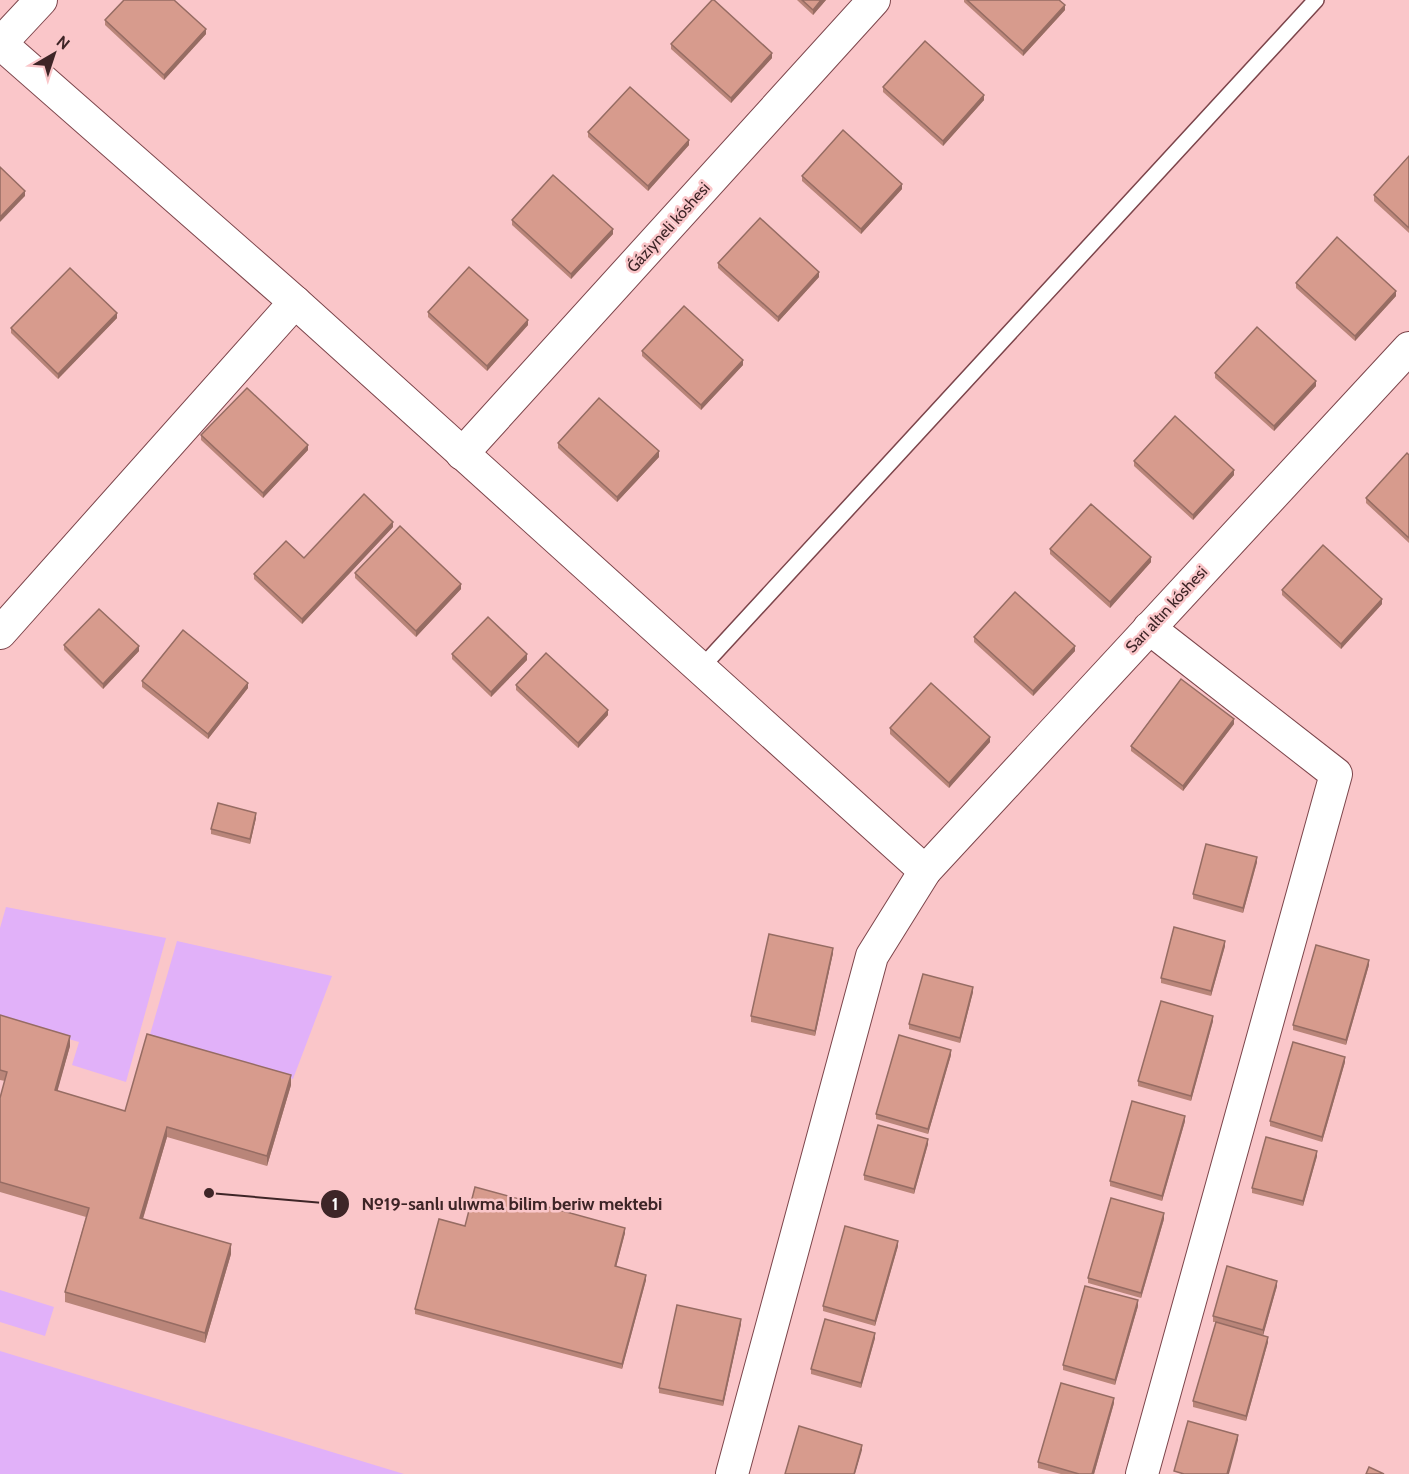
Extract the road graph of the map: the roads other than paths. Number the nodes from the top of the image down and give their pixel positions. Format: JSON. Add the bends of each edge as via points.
{"nodes":[{"id":1,"x":40,"y":0,"type":"edge"},
{"id":2,"x":874,"y":0,"type":"edge"},
{"id":3,"x":1316,"y":0,"type":"edge"},
{"id":4,"x":0,"y":44,"type":"edge"},
{"id":5,"x":295,"y":302,"type":"junction"},
{"id":6,"x":1409,"y":348,"type":"edge"},
{"id":7,"x":462,"y":454,"type":"junction"},
{"id":8,"x":1149,"y":628,"type":"junction"},
{"id":9,"x":0,"y":633,"type":"edge"},
{"id":10,"x":700,"y":669,"type":"junction"},
{"id":11,"x":925,"y":872,"type":"junction"},
{"id":12,"x":732,"y":1474,"type":"edge"},
{"id":13,"x":1142,"y":1474,"type":"edge"}],
"edges":[{"from":1,"to":4,"type":"street"},
{"from":2,"to":7,"type":"street","name":"Ǵáziyneli kóshesi"},
{"from":3,"to":10,"type":"lane"},
{"from":4,"to":5,"type":"street"},
{"from":5,"to":7,"type":"street"},
{"from":5,"to":9,"type":"street"},
{"from":6,"to":8,"type":"street","name":"Sarı altın kóshesi"},
{"from":7,"to":10,"type":"street"},
{"from":8,"to":11,"type":"street","name":"Sarı altın kóshesi"},
{"from":8,"to":13,"type":"street","via":[[1336,774]]},
{"from":10,"to":11,"type":"street"},
{"from":11,"to":12,"type":"street","name":"Sarı altın kóshesi","via":[[872,956]]}]}
